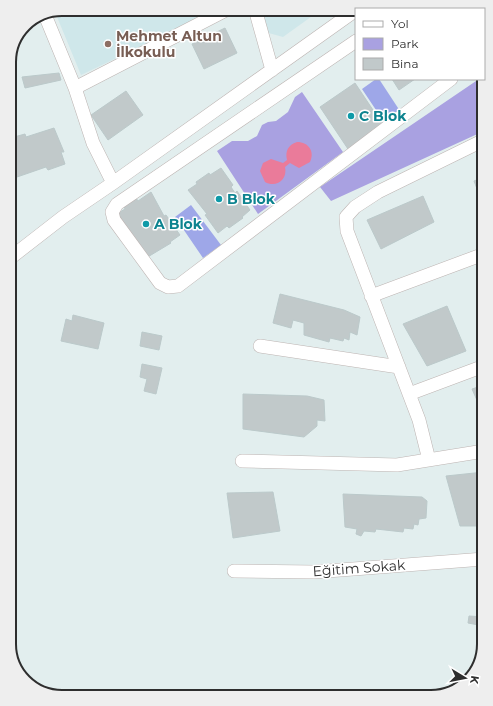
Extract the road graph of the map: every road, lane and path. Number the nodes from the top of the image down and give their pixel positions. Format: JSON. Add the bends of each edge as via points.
{"nodes":[{"id":1,"x":214,"y":16,"type":"edge"},
{"id":2,"x":257,"y":16,"type":"edge"},
{"id":3,"x":348,"y":16,"type":"edge"},
{"id":4,"x":47,"y":18,"type":"edge"},
{"id":5,"x":355,"y":42,"type":"edge"},
{"id":6,"x":272,"y":70,"type":"junction"},
{"id":7,"x":450,"y":80,"type":"edge"},
{"id":8,"x":75,"y":88,"type":"junction"},
{"id":9,"x":243,"y":91,"type":"junction"},
{"id":10,"x":254,"y":110,"type":"junction"},
{"id":11,"x":477,"y":143,"type":"edge"},
{"id":12,"x":113,"y":183,"type":"junction"},
{"id":13,"x":16,"y":254,"type":"edge"},
{"id":14,"x":477,"y":257,"type":"edge"},
{"id":15,"x":371,"y":296,"type":"junction"},
{"id":16,"x":260,"y":346,"type":"dead end"},
{"id":17,"x":399,"y":367,"type":"junction"},
{"id":18,"x":477,"y":369,"type":"edge"},
{"id":19,"x":408,"y":394,"type":"junction"},
{"id":20,"x":477,"y":452,"type":"edge"},
{"id":21,"x":429,"y":460,"type":"junction"},
{"id":22,"x":242,"y":461,"type":"dead end"},
{"id":23,"x":477,"y":560,"type":"edge"},
{"id":24,"x":234,"y":572,"type":"dead end"}],
"edges":[{"from":1,"to":8,"type":"street"},
{"from":2,"to":6,"type":"street"},
{"from":3,"to":6,"type":"street"},
{"from":4,"to":8,"type":"street"},
{"from":5,"to":10,"type":"street"},
{"from":6,"to":9,"type":"street"},
{"from":7,"to":10,"type":"street","via":[[178,286],[173,288],[163,285],[114,220],[112,212],[117,204]]},
{"from":8,"to":12,"type":"street","via":[[93,143]]},
{"from":9,"to":10,"type":"street"},
{"from":9,"to":12,"type":"street"},
{"from":11,"to":15,"type":"street","via":[[378,192],[355,207],[346,217],[347,230]]},
{"from":12,"to":13,"type":"street"},
{"from":14,"to":15,"type":"street"},
{"from":15,"to":17,"type":"street"},
{"from":16,"to":17,"type":"street"},
{"from":17,"to":19,"type":"street"},
{"from":18,"to":19,"type":"street"},
{"from":19,"to":21,"type":"street","via":[[419,420]]},
{"from":20,"to":21,"type":"street"},
{"from":21,"to":22,"type":"street","via":[[397,465]]},
{"from":23,"to":24,"type":"street","name":"Eğitim Sokak","via":[[314,572]]}]}
